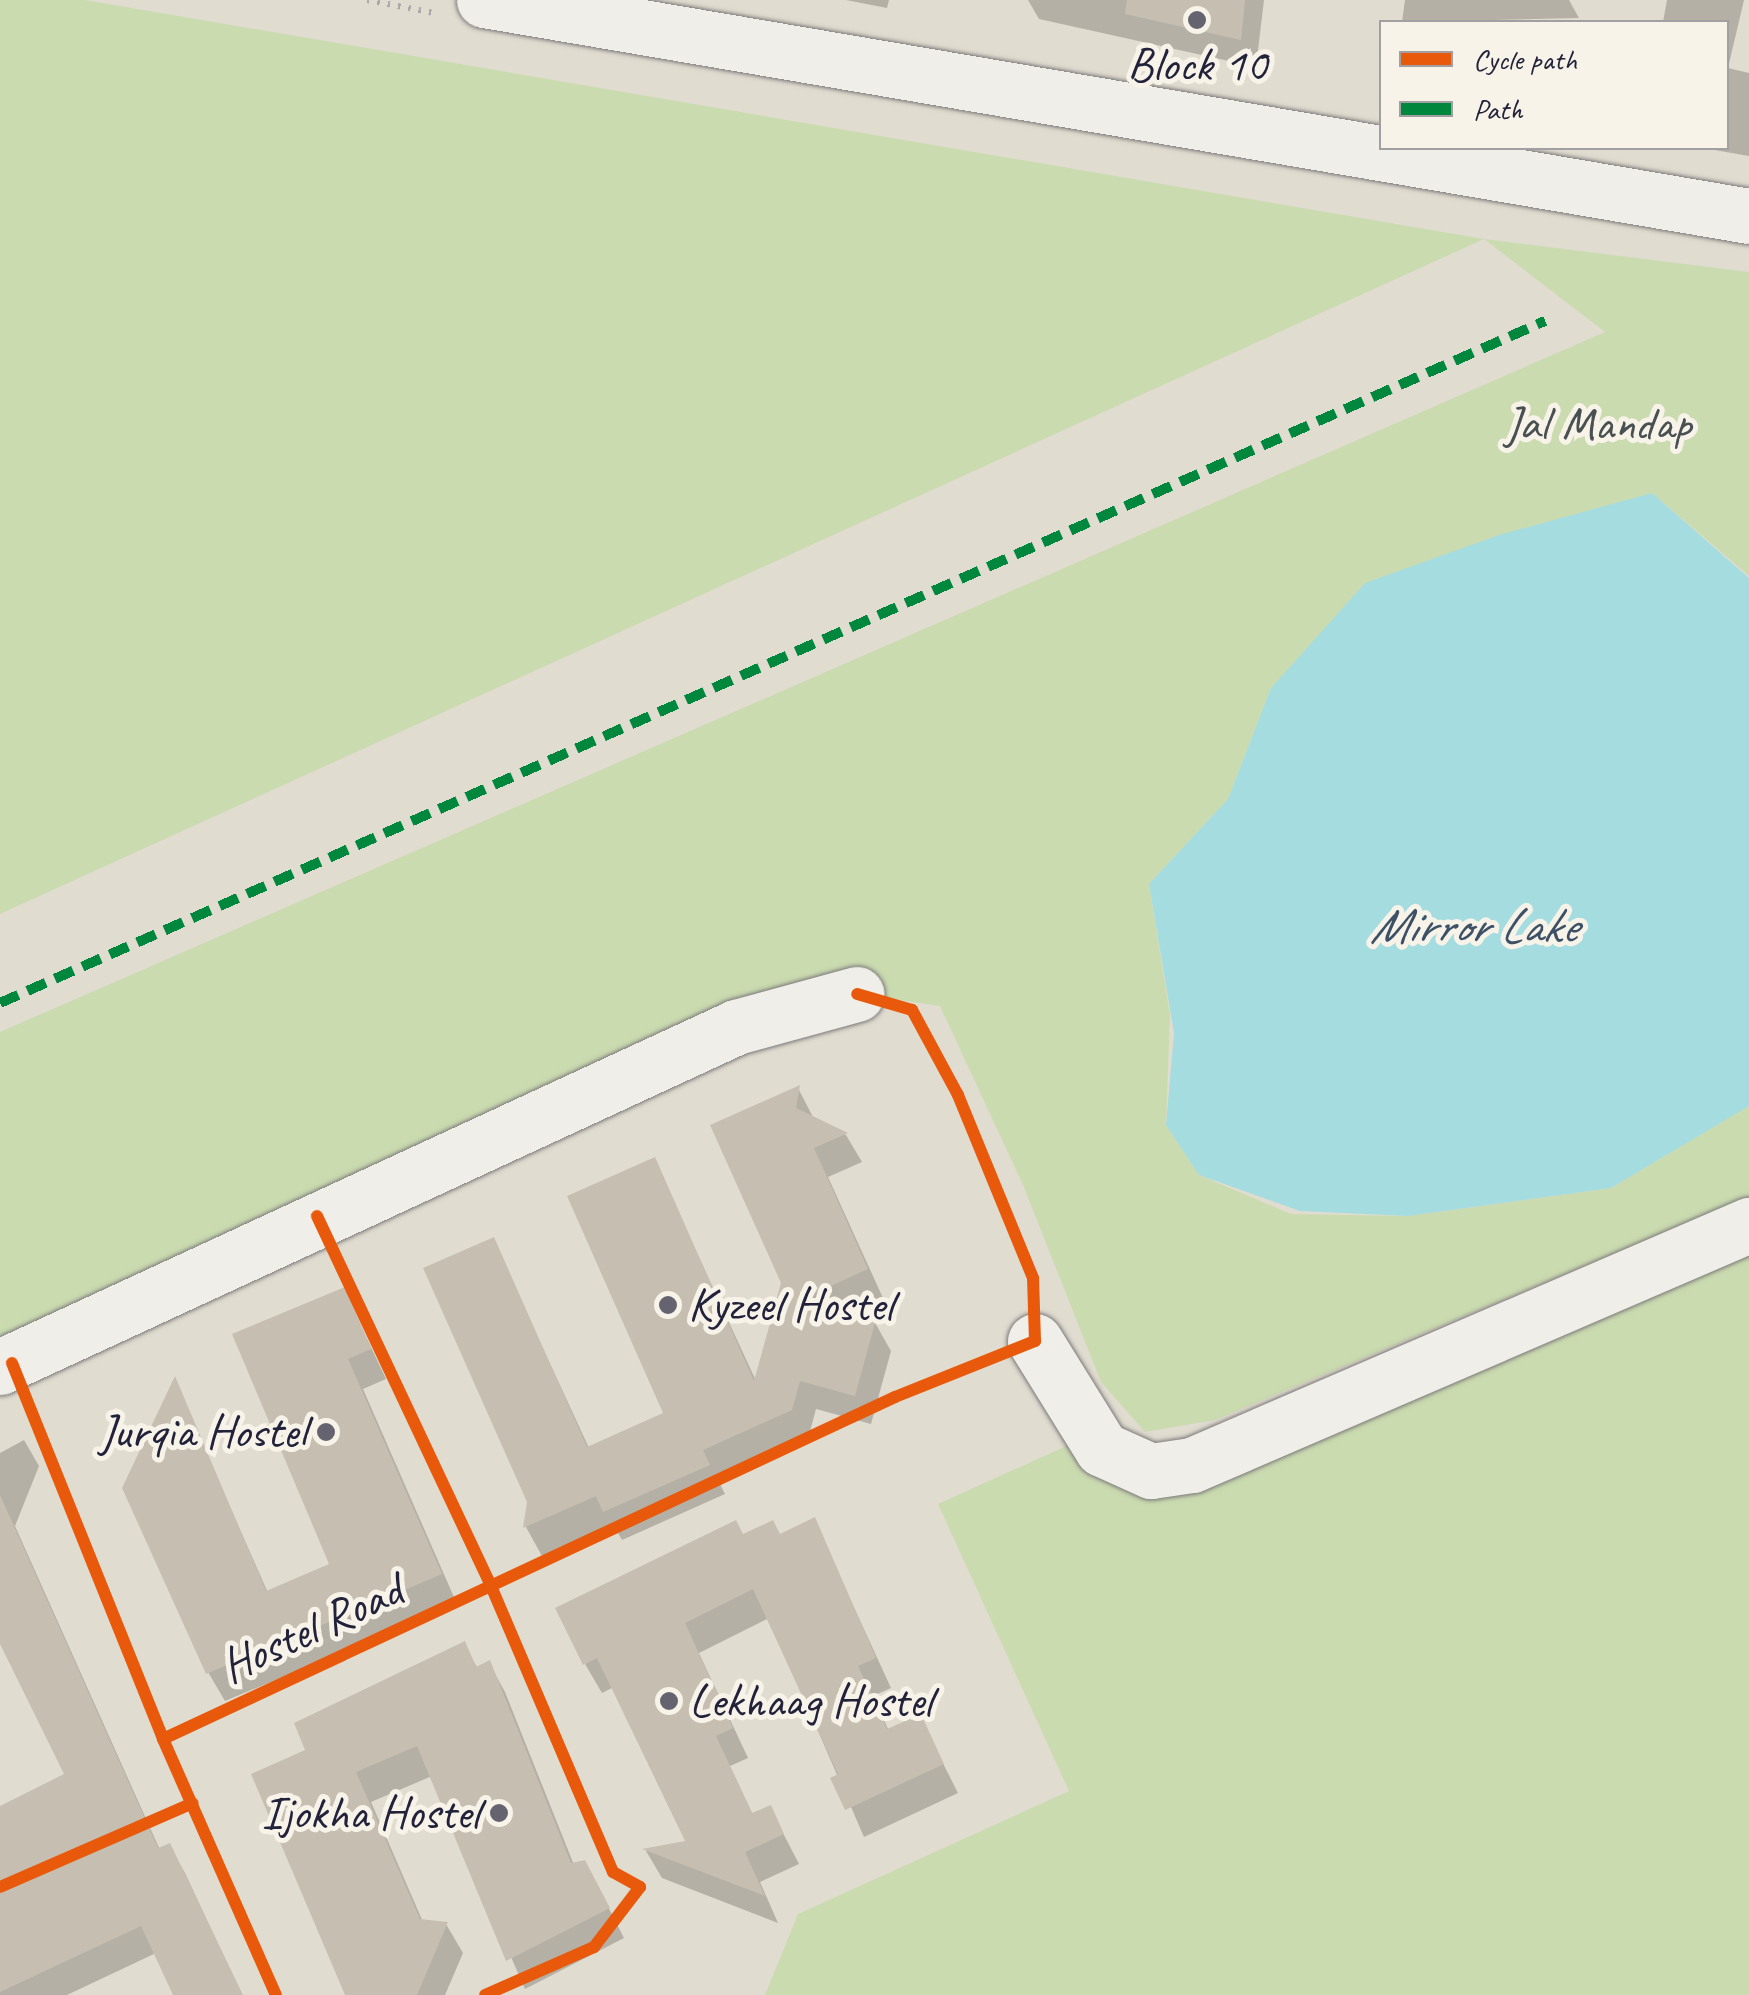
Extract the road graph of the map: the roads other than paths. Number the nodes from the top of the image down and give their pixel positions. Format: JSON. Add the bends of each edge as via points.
{"nodes":[{"id":1,"x":484,"y":0,"type":"edge"},
{"id":2,"x":610,"y":11,"type":"edge"},
{"id":3,"x":716,"y":19,"type":"edge"},
{"id":4,"x":1379,"y":145,"type":"edge"},
{"id":5,"x":1403,"y":150,"type":"edge"},
{"id":6,"x":1749,"y":216,"type":"edge"},
{"id":7,"x":857,"y":994,"type":"dead end"},
{"id":8,"x":1749,"y":1225,"type":"edge"},
{"id":9,"x":1036,"y":1341,"type":"dead end"},
{"id":10,"x":6,"y":1365,"type":"edge"}],
"edges":[{"from":1,"to":2,"type":"lane"},
{"from":2,"to":3,"type":"lane"},
{"from":3,"to":4,"type":"lane"},
{"from":5,"to":6,"type":"lane"},
{"from":7,"to":10,"type":"lane","via":[[736,1027]]},
{"from":8,"to":9,"type":"lane","via":[[1192,1465],[1151,1471],[1102,1448]]}]}
